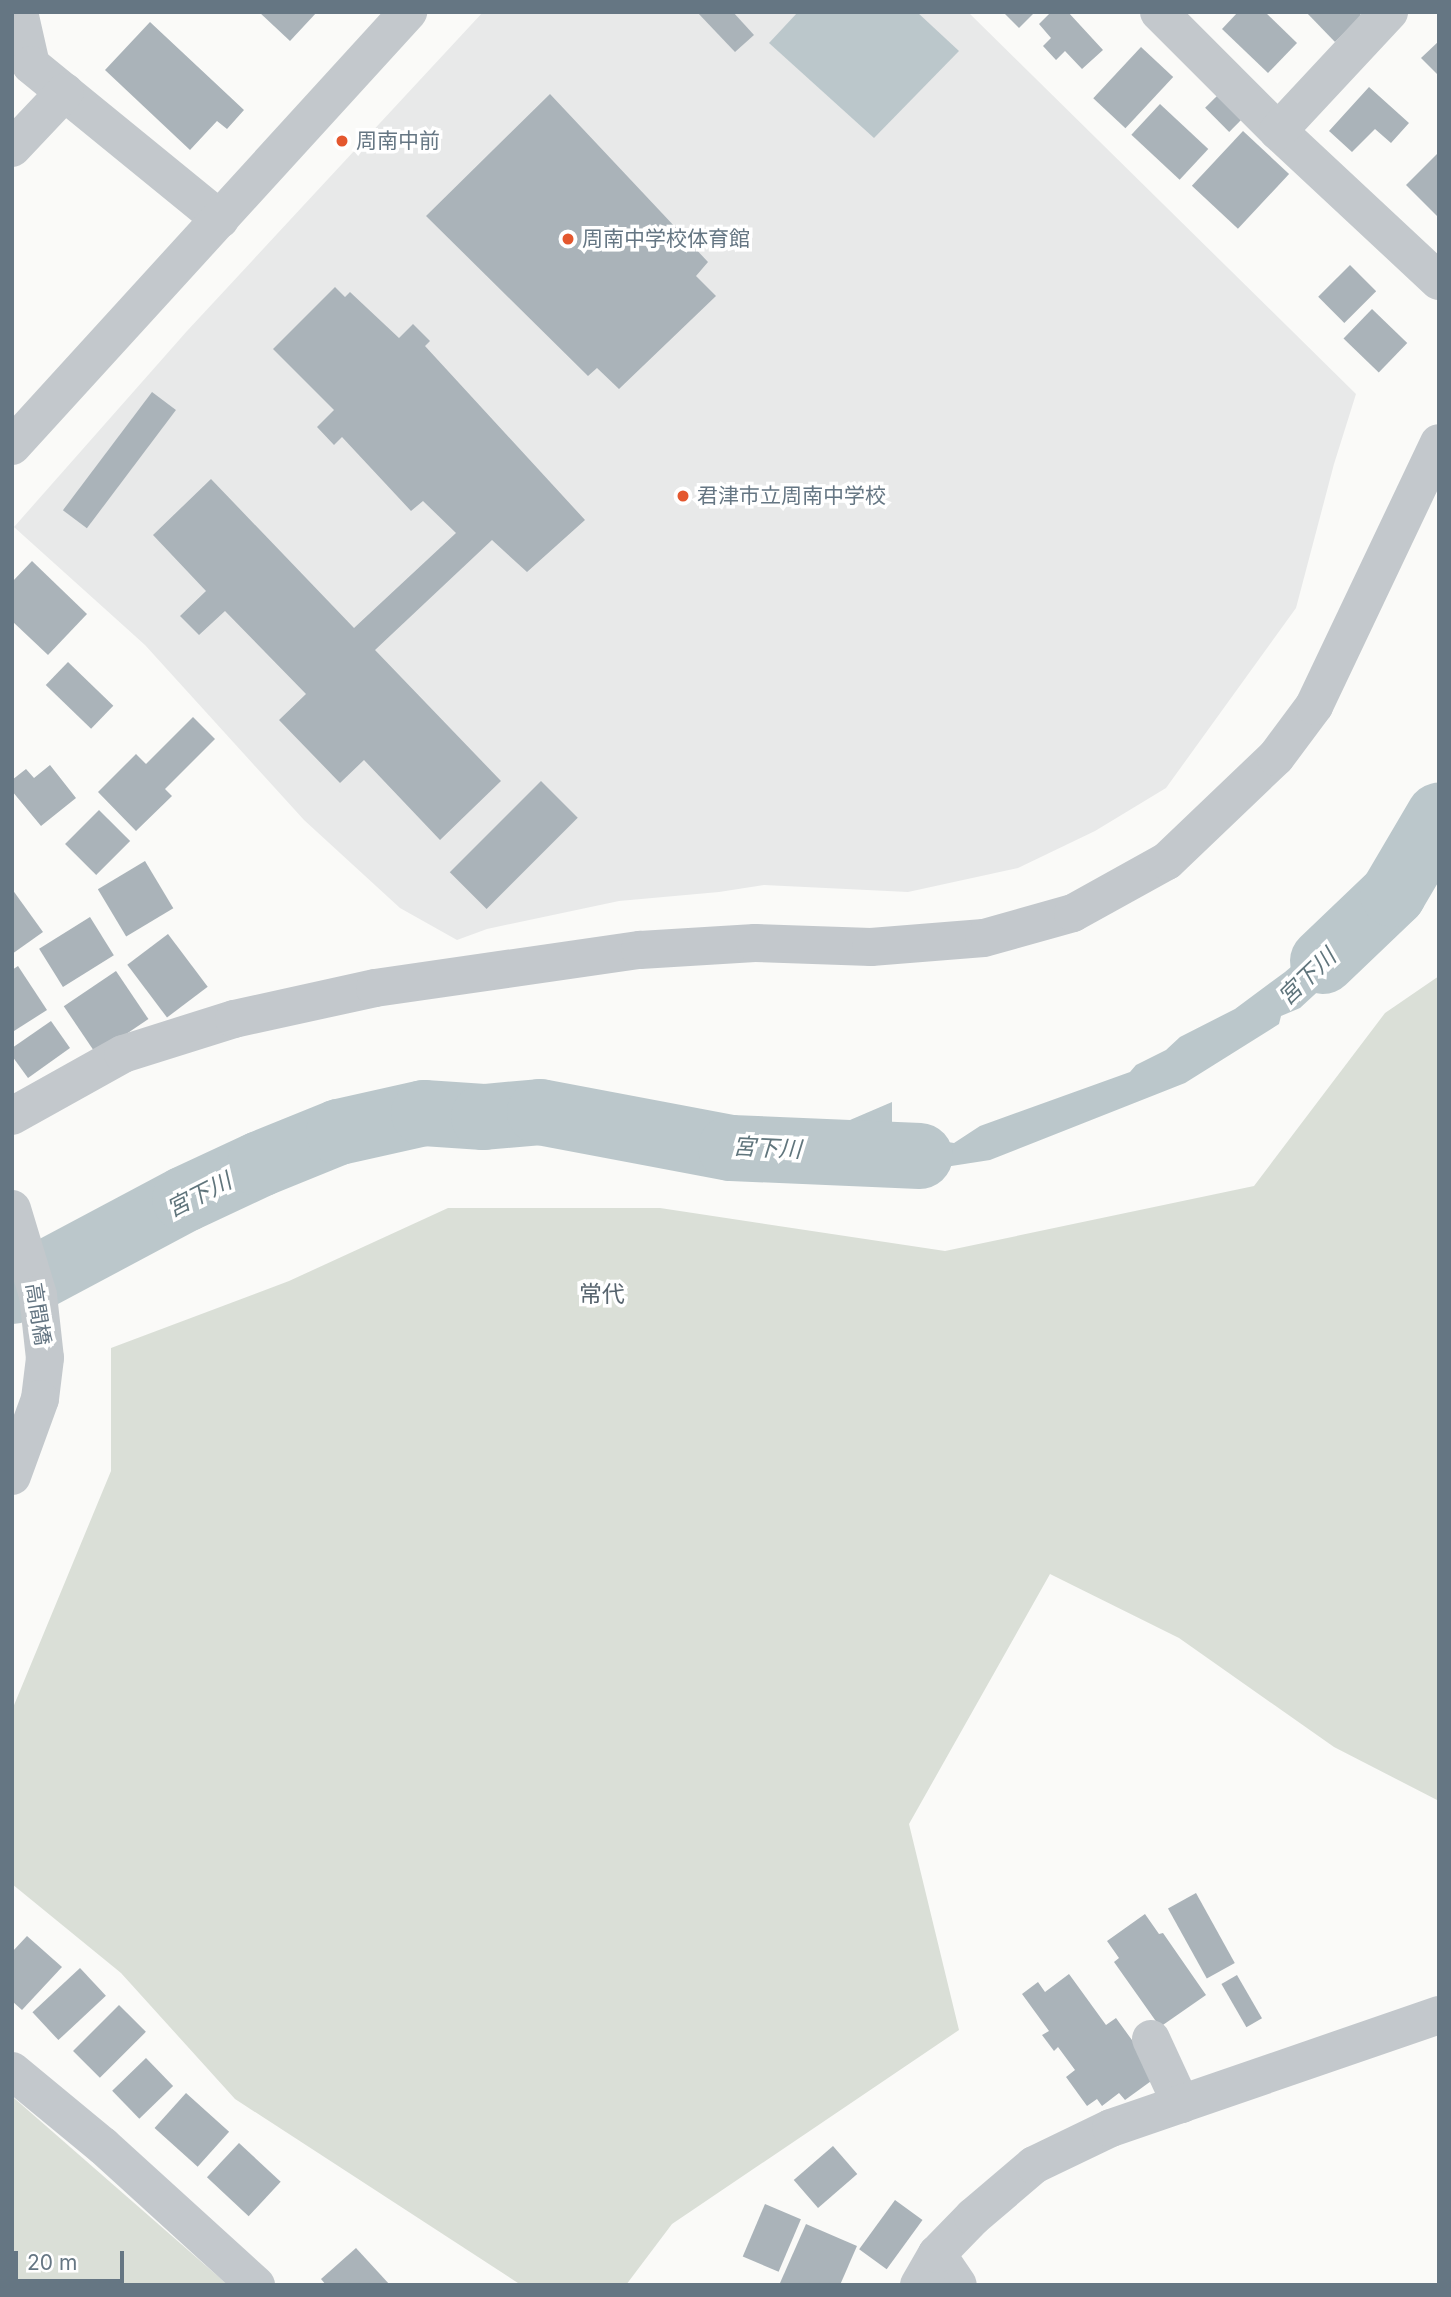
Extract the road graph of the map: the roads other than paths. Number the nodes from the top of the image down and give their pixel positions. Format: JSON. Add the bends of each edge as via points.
{"nodes":[{"id":1,"x":19,"y":12,"type":"edge"},
{"id":2,"x":408,"y":12,"type":"edge"},
{"id":3,"x":1159,"y":12,"type":"edge"},
{"id":4,"x":1389,"y":12,"type":"edge"},
{"id":5,"x":65,"y":92,"type":"junction"},
{"id":6,"x":1278,"y":131,"type":"junction"},
{"id":7,"x":12,"y":148,"type":"edge"},
{"id":8,"x":220,"y":219,"type":"junction"},
{"id":9,"x":1439,"y":281,"type":"edge"},
{"id":10,"x":1439,"y":443,"type":"edge"},
{"id":11,"x":12,"y":446,"type":"edge"},
{"id":12,"x":12,"y":1116,"type":"edge"},
{"id":13,"x":15,"y":1219,"type":"edge"},
{"id":14,"x":12,"y":1476,"type":"edge"},
{"id":15,"x":1439,"y":2015,"type":"edge"},
{"id":16,"x":1151,"y":2039,"type":"dead end"},
{"id":17,"x":12,"y":2071,"type":"edge"},
{"id":18,"x":1181,"y":2104,"type":"junction"},
{"id":19,"x":938,"y":2275,"type":"edge"},
{"id":20,"x":256,"y":2285,"type":"edge"}],
"edges":[{"from":1,"to":5,"type":"street","via":[[31,65]]},
{"from":2,"to":8,"type":"street"},
{"from":3,"to":6,"type":"street"},
{"from":4,"to":6,"type":"street"},
{"from":5,"to":7,"type":"street"},
{"from":5,"to":8,"type":"street"},
{"from":6,"to":9,"type":"street"},
{"from":8,"to":11,"type":"street"},
{"from":10,"to":12,"type":"street","via":[[1314,706],[1276,757],[1167,861],[1073,913],[985,938],[871,947],[755,943],[640,950],[375,988],[234,1019],[123,1055]]},
{"from":13,"to":14,"type":"street","name":"高間橋","via":[[38,1295],[45,1359],[40,1399]]},
{"from":15,"to":18,"type":"street"},
{"from":16,"to":18,"type":"street"},
{"from":17,"to":20,"type":"street","via":[[103,2146]]},
{"from":18,"to":19,"type":"street","via":[[1111,2128],[1034,2165],[973,2217]]}]}
